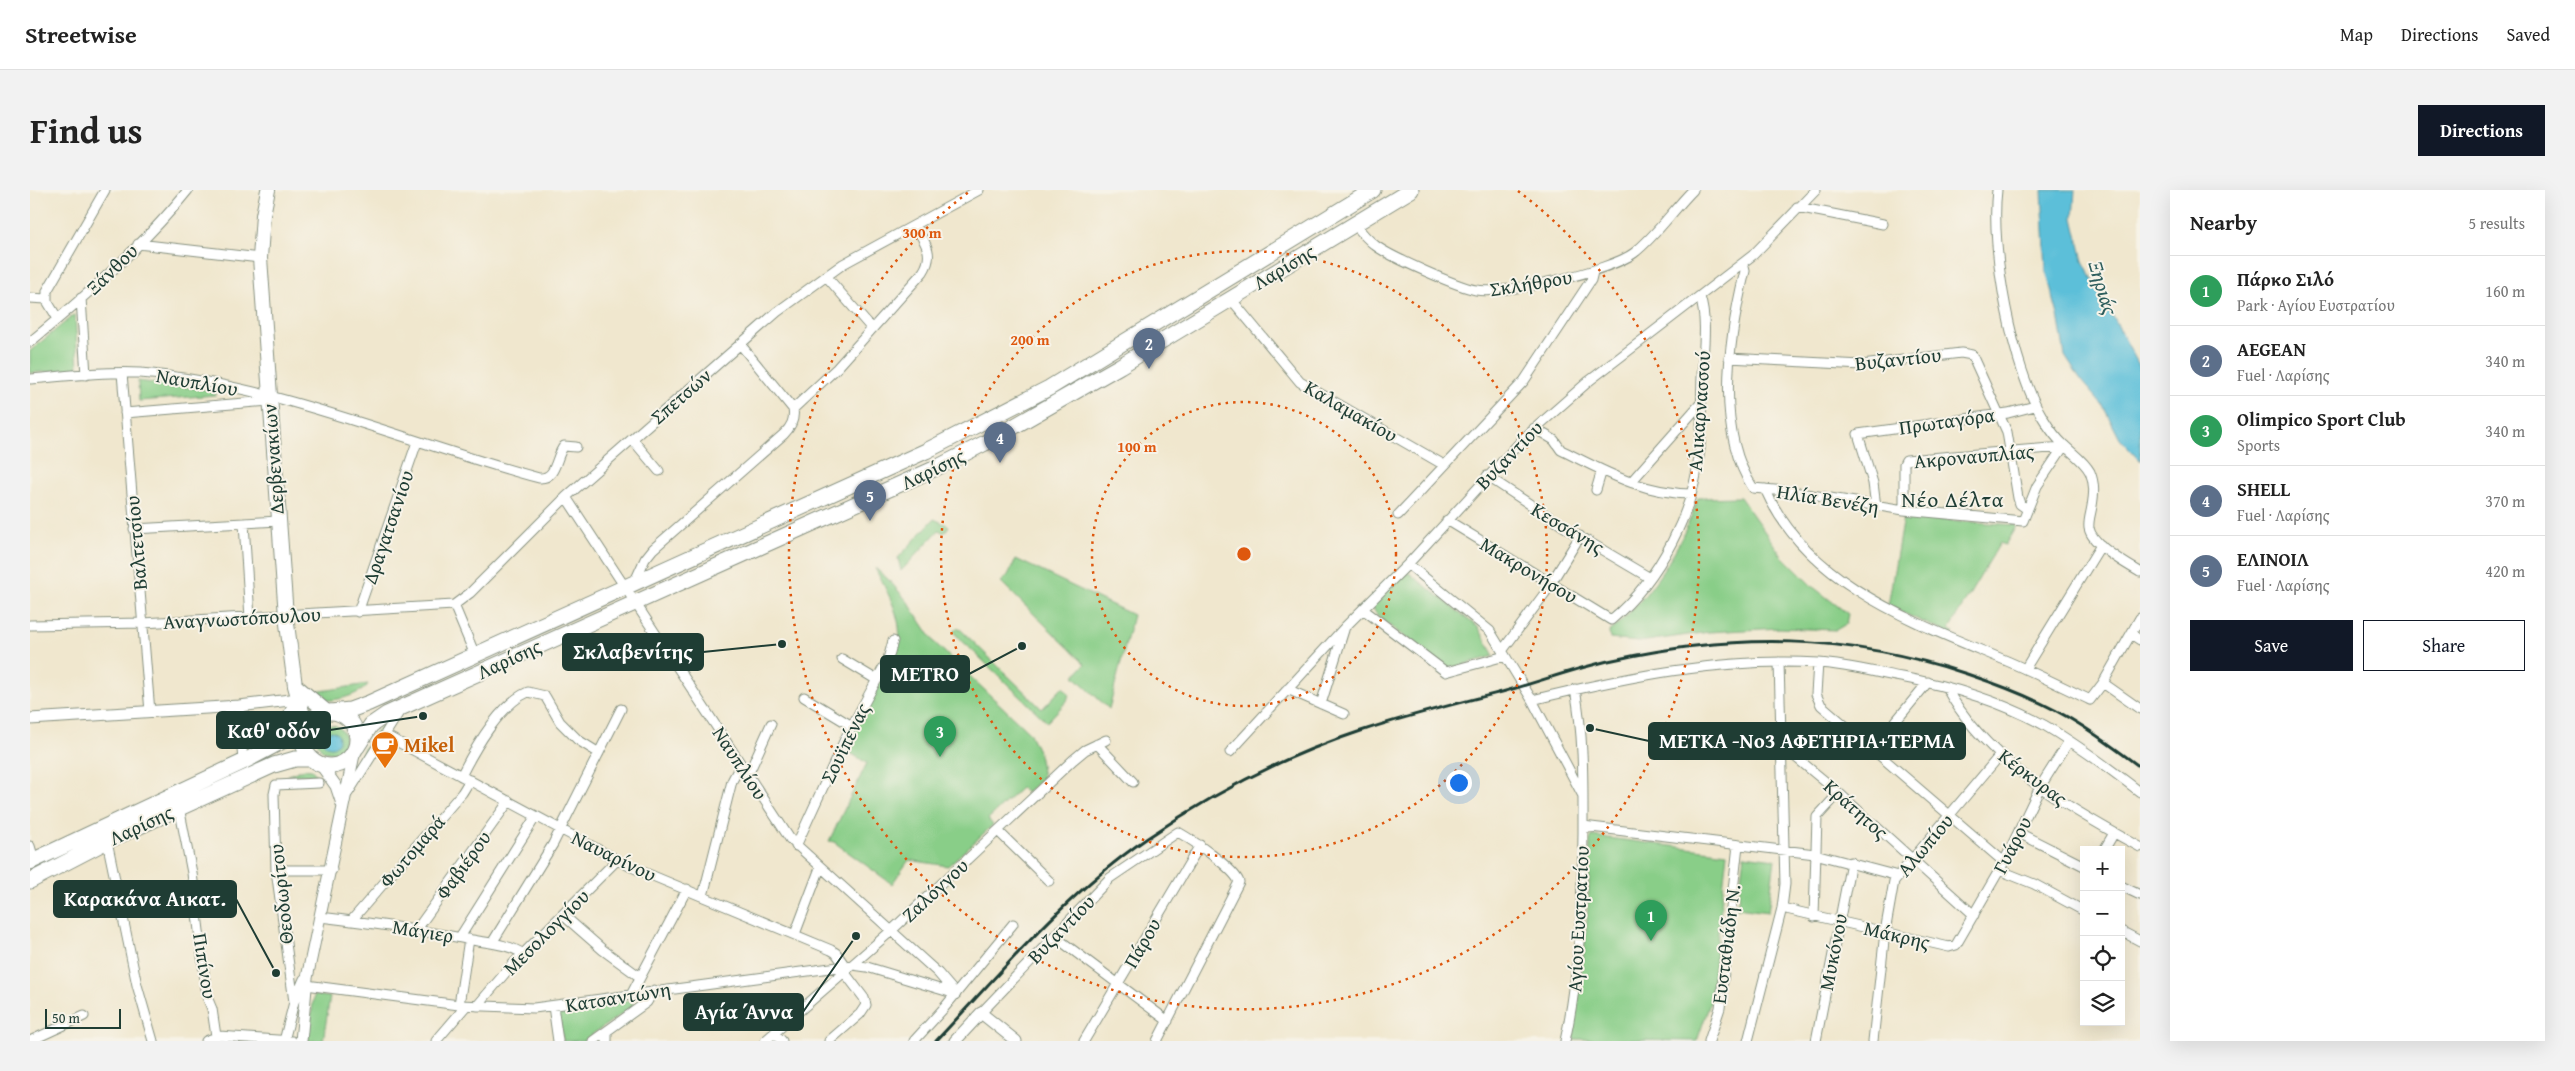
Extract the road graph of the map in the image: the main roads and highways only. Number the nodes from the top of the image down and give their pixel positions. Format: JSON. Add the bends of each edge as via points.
{"nodes":[{"id":1,"x":268,"y":190,"type":"edge"},
{"id":2,"x":1373,"y":190,"type":"edge"},
{"id":3,"x":1412,"y":190,"type":"edge"},
{"id":4,"x":297,"y":692,"type":"junction"},
{"id":5,"x":329,"y":712,"type":"junction"},
{"id":6,"x":306,"y":727,"type":"junction"},
{"id":7,"x":356,"y":749,"type":"junction"},
{"id":8,"x":243,"y":762,"type":"junction"},
{"id":9,"x":316,"y":762,"type":"junction"},
{"id":10,"x":31,"y":856,"type":"edge"},
{"id":11,"x":30,"y":880,"type":"edge"}],
"edges":[{"from":1,"to":4,"type":"main road","name":"Δερβενακίων","via":[[260,258],[286,616]]},
{"from":2,"to":5,"type":"main road","name":"Λαρίσης","via":[[1041,392],[926,451],[359,707]]},
{"from":3,"to":7,"type":"main road","name":"Λαρίσης","via":[[1120,366],[961,456],[403,707],[374,722]]},
{"from":4,"to":5,"type":"main road"},
{"from":4,"to":6,"type":"main road","name":"Δερβενακίων"},
{"from":4,"to":8,"type":"main road","via":[[292,717],[282,731]]},
{"from":5,"to":6,"type":"main road","via":[[316,716]]},
{"from":5,"to":7,"type":"main road","via":[[342,714],[351,721],[357,731]]},
{"from":6,"to":8,"type":"main road","name":"Λαρίσης"},
{"from":6,"to":9,"type":"main road","via":[[304,745]]},
{"from":7,"to":9,"type":"main road","via":[[342,764],[330,766]]},
{"from":8,"to":10,"type":"main road","name":"Λαρίσης"},
{"from":9,"to":11,"type":"main road","name":"Λαρίσης","via":[[295,759],[279,763],[107,840]]}]}
